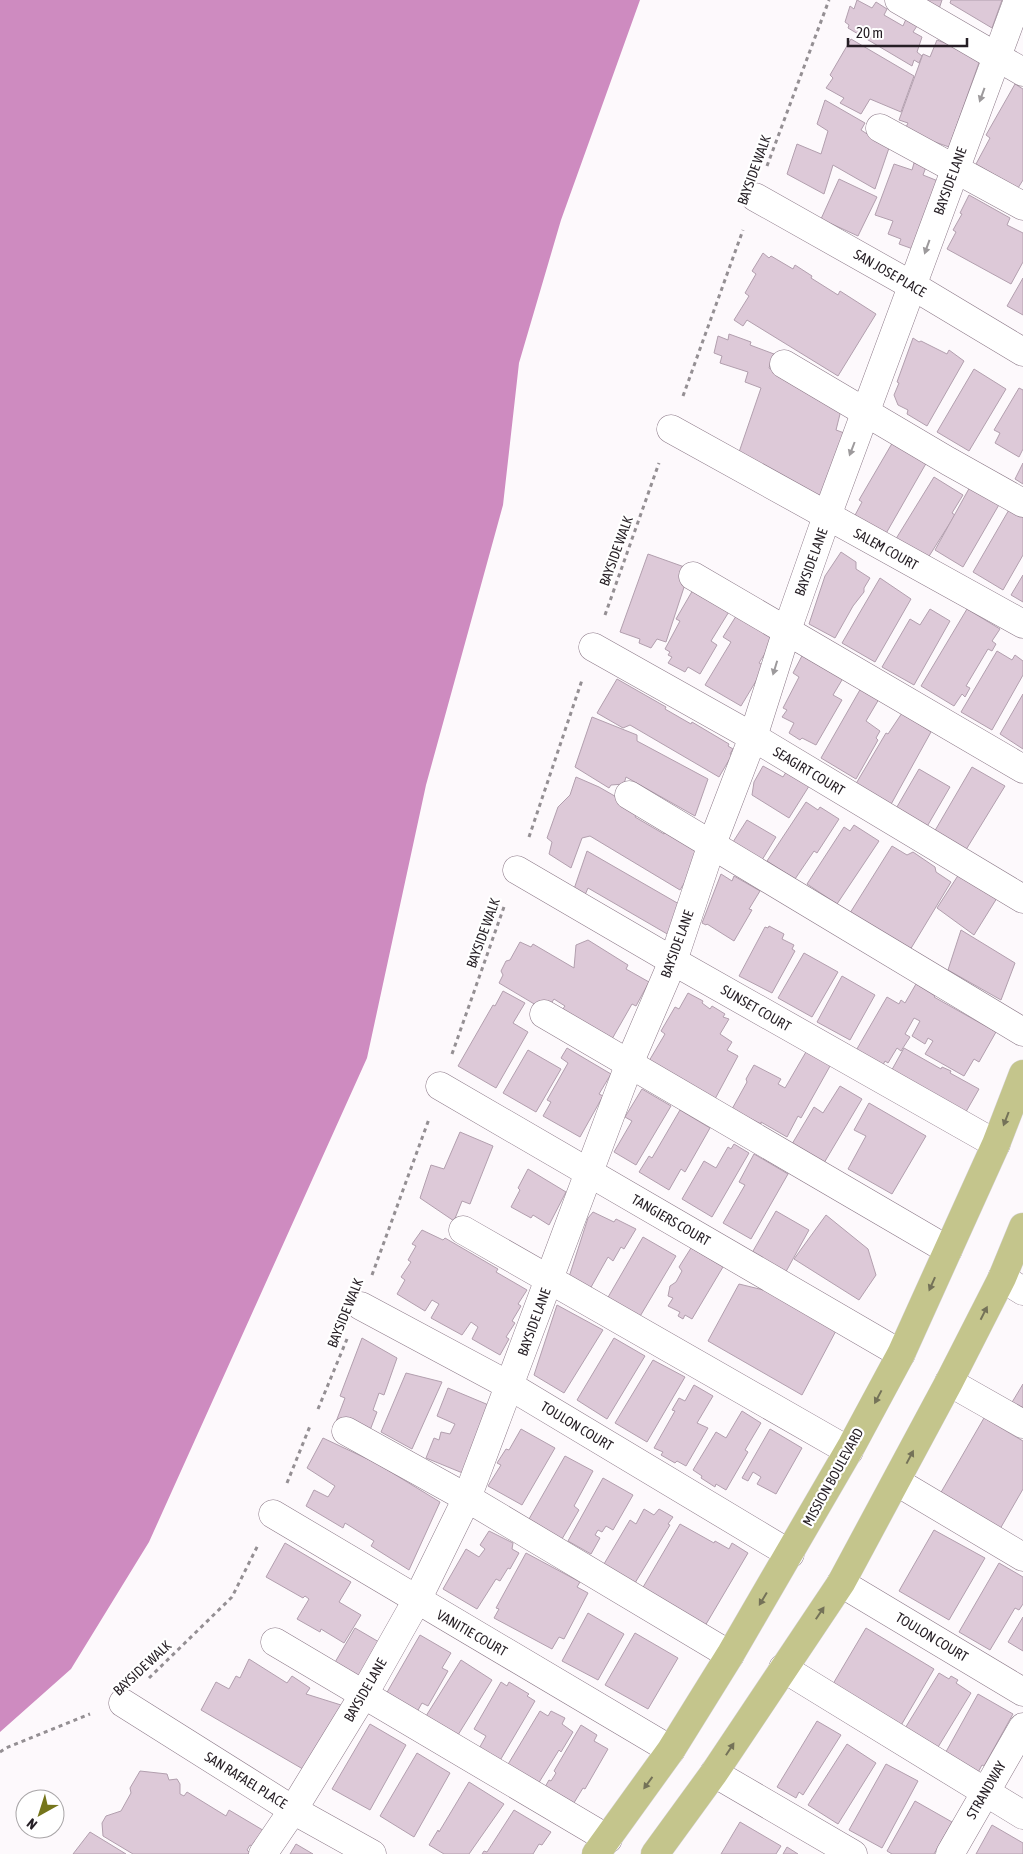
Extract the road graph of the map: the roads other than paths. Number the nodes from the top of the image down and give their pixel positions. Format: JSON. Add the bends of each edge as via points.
{"nodes":[{"id":1,"x":899,"y":0,"type":"edge"},
{"id":2,"x":1018,"y":0,"type":"edge"},
{"id":3,"x":996,"y":57,"type":"junction"},
{"id":4,"x":1023,"y":72,"type":"edge"},
{"id":5,"x":880,"y":128,"type":"dead end"},
{"id":6,"x":955,"y":169,"type":"junction"},
{"id":7,"x":755,"y":197,"type":"road end"},
{"id":8,"x":1023,"y":206,"type":"edge"},
{"id":9,"x":913,"y":286,"type":"junction"},
{"id":10,"x":1023,"y":352,"type":"edge"},
{"id":11,"x":784,"y":364,"type":"dead end"},
{"id":12,"x":866,"y":414,"type":"junction"},
{"id":13,"x":671,"y":429,"type":"road end"},
{"id":14,"x":1023,"y":503,"type":"edge"},
{"id":15,"x":827,"y":516,"type":"junction"},
{"id":16,"x":693,"y":576,"type":"dead end"},
{"id":17,"x":1023,"y":624,"type":"edge"},
{"id":18,"x":787,"y":630,"type":"junction"},
{"id":19,"x":593,"y":647,"type":"road end"},
{"id":20,"x":753,"y":737,"type":"junction"},
{"id":21,"x":1023,"y":769,"type":"edge"},
{"id":22,"x":629,"y":795,"type":"dead end"},
{"id":23,"x":712,"y":844,"type":"junction"},
{"id":24,"x":517,"y":870,"type":"road end"},
{"id":25,"x":1023,"y":899,"type":"edge"},
{"id":26,"x":672,"y":961,"type":"junction"},
{"id":27,"x":544,"y":1014,"type":"dead end"},
{"id":28,"x":1023,"y":1032,"type":"edge"},
{"id":29,"x":630,"y":1064,"type":"junction"},
{"id":30,"x":1023,"y":1074,"type":"edge"},
{"id":31,"x":440,"y":1086,"type":"road end"},
{"id":32,"x":996,"y":1144,"type":"junction"},
{"id":33,"x":589,"y":1172,"type":"junction"},
{"id":34,"x":1023,"y":1227,"type":"edge"},
{"id":35,"x":463,"y":1230,"type":"dead end"},
{"id":36,"x":948,"y":1250,"type":"junction"},
{"id":37,"x":549,"y":1280,"type":"junction"},
{"id":38,"x":1012,"y":1284,"type":"edge"},
{"id":39,"x":361,"y":1306,"type":"road end"},
{"id":40,"x":901,"y":1354,"type":"junction"},
{"id":41,"x":950,"y":1382,"type":"junction"},
{"id":42,"x":510,"y":1386,"type":"junction"},
{"id":43,"x":1023,"y":1424,"type":"edge"},
{"id":44,"x":346,"y":1431,"type":"dead end"},
{"id":45,"x":849,"y":1451,"type":"junction"},
{"id":46,"x":897,"y":1482,"type":"junction"},
{"id":47,"x":467,"y":1498,"type":"junction"},
{"id":48,"x":273,"y":1514,"type":"road end"},
{"id":49,"x":790,"y":1554,"type":"junction"},
{"id":50,"x":1023,"y":1557,"type":"edge"},
{"id":51,"x":841,"y":1583,"type":"junction"},
{"id":52,"x":417,"y":1600,"type":"junction"},
{"id":53,"x":275,"y":1642,"type":"dead end"},
{"id":54,"x":730,"y":1655,"type":"junction"},
{"id":55,"x":783,"y":1668,"type":"junction"},
{"id":56,"x":1023,"y":1692,"type":"edge"},
{"id":57,"x":364,"y":1694,"type":"junction"},
{"id":58,"x":123,"y":1704,"type":"road end"},
{"id":59,"x":1023,"y":1727,"type":"edge"},
{"id":60,"x":672,"y":1750,"type":"junction"},
{"id":61,"x":714,"y":1773,"type":"junction"},
{"id":62,"x":985,"y":1791,"type":"junction"},
{"id":63,"x":293,"y":1810,"type":"junction"},
{"id":64,"x":1023,"y":1814,"type":"edge"},
{"id":65,"x":602,"y":1846,"type":"edge"},
{"id":66,"x":263,"y":1854,"type":"edge"},
{"id":67,"x":372,"y":1854,"type":"edge"},
{"id":68,"x":655,"y":1854,"type":"edge"},
{"id":69,"x":852,"y":1854,"type":"edge"},
{"id":70,"x":950,"y":1854,"type":"edge"}],
"edges":[{"from":1,"to":3,"type":"street"},
{"from":2,"to":3,"type":"street","name":"BAYSIDE LANE"},
{"from":3,"to":4,"type":"street"},
{"from":3,"to":6,"type":"street","name":"BAYSIDE LANE","one_way":true},
{"from":5,"to":6,"type":"street"},
{"from":6,"to":8,"type":"street"},
{"from":6,"to":9,"type":"street","name":"BAYSIDE LANE","one_way":true},
{"from":7,"to":9,"type":"street","name":"SAN JOSE PLACE"},
{"from":9,"to":10,"type":"street","name":"SAN JOSE PLACE"},
{"from":9,"to":12,"type":"street","name":"BAYSIDE LANE"},
{"from":11,"to":12,"type":"street"},
{"from":12,"to":14,"type":"street"},
{"from":12,"to":15,"type":"street","name":"BAYSIDE LANE","one_way":true},
{"from":13,"to":15,"type":"street","name":"SALEM COURT"},
{"from":15,"to":17,"type":"street","name":"SALEM COURT"},
{"from":15,"to":18,"type":"street","name":"BAYSIDE LANE"},
{"from":16,"to":18,"type":"street"},
{"from":18,"to":20,"type":"street","name":"BAYSIDE LANE","one_way":true},
{"from":18,"to":21,"type":"street"},
{"from":19,"to":20,"type":"street","name":"SEAGIRT COURT"},
{"from":20,"to":23,"type":"street","name":"BAYSIDE LANE"},
{"from":20,"to":25,"type":"street","name":"SEAGIRT COURT"},
{"from":22,"to":23,"type":"street"},
{"from":23,"to":26,"type":"street","name":"BAYSIDE LANE"},
{"from":23,"to":28,"type":"street"},
{"from":24,"to":26,"type":"street","name":"SUNSET COURT"},
{"from":26,"to":29,"type":"street","name":"BAYSIDE LANE"},
{"from":26,"to":32,"type":"street","name":"SUNSET COURT"},
{"from":27,"to":29,"type":"street"},
{"from":29,"to":33,"type":"street","name":"BAYSIDE LANE"},
{"from":29,"to":36,"type":"street"},
{"from":30,"to":32,"type":"main road","name":"MISSION BOULEVARD","one_way":true},
{"from":31,"to":33,"type":"street","name":"TANGIERS COURT"},
{"from":32,"to":36,"type":"main road","name":"MISSION BOULEVARD"},
{"from":33,"to":37,"type":"street","name":"BAYSIDE LANE"},
{"from":33,"to":40,"type":"street","name":"TANGIERS COURT"},
{"from":34,"to":38,"type":"main road"},
{"from":35,"to":37,"type":"street"},
{"from":36,"to":40,"type":"main road","name":"MISSION BOULEVARD","one_way":true},
{"from":37,"to":42,"type":"street","name":"BAYSIDE LANE"},
{"from":37,"to":45,"type":"street"},
{"from":41,"to":38,"type":"main road","one_way":true},
{"from":39,"to":42,"type":"street","name":"TOULON COURT"},
{"from":40,"to":45,"type":"main road","name":"MISSION BOULEVARD","one_way":true},
{"from":41,"to":43,"type":"street"},
{"from":46,"to":41,"type":"main road","one_way":true},
{"from":42,"to":47,"type":"street","name":"BAYSIDE LANE"},
{"from":42,"to":49,"type":"street","name":"TOULON COURT"},
{"from":44,"to":47,"type":"street"},
{"from":45,"to":49,"type":"main road","name":"MISSION BOULEVARD"},
{"from":46,"to":50,"type":"street"},
{"from":46,"to":51,"type":"main road"},
{"from":47,"to":52,"type":"street","name":"BAYSIDE LANE"},
{"from":47,"to":54,"type":"street"},
{"from":48,"to":52,"type":"street","name":"VANITIE COURT"},
{"from":49,"to":54,"type":"main road","name":"MISSION BOULEVARD","one_way":true},
{"from":55,"to":51,"type":"main road","one_way":true},
{"from":51,"to":56,"type":"street","name":"TOULON COURT"},
{"from":52,"to":57,"type":"street","name":"BAYSIDE LANE"},
{"from":52,"to":60,"type":"street","name":"VANITIE COURT"},
{"from":53,"to":57,"type":"street"},
{"from":54,"to":60,"type":"main road","name":"MISSION BOULEVARD"},
{"from":61,"to":55,"type":"main road","one_way":true},
{"from":55,"to":62,"type":"street"},
{"from":57,"to":63,"type":"street","name":"BAYSIDE LANE"},
{"from":57,"to":65,"type":"street"},
{"from":58,"to":63,"type":"street","name":"SAN RAFAEL PLACE"},
{"from":59,"to":62,"type":"street","name":"STRANDWAY"},
{"from":60,"to":65,"type":"main road","name":"MISSION BOULEVARD","one_way":true},
{"from":61,"to":68,"type":"main road"},
{"from":61,"to":69,"type":"street"},
{"from":62,"to":64,"type":"street"},
{"from":62,"to":70,"type":"street","name":"STRANDWAY"},
{"from":63,"to":66,"type":"street","name":"BAYSIDE LANE"},
{"from":63,"to":67,"type":"street","name":"SAN RAFAEL PLACE"}]}
